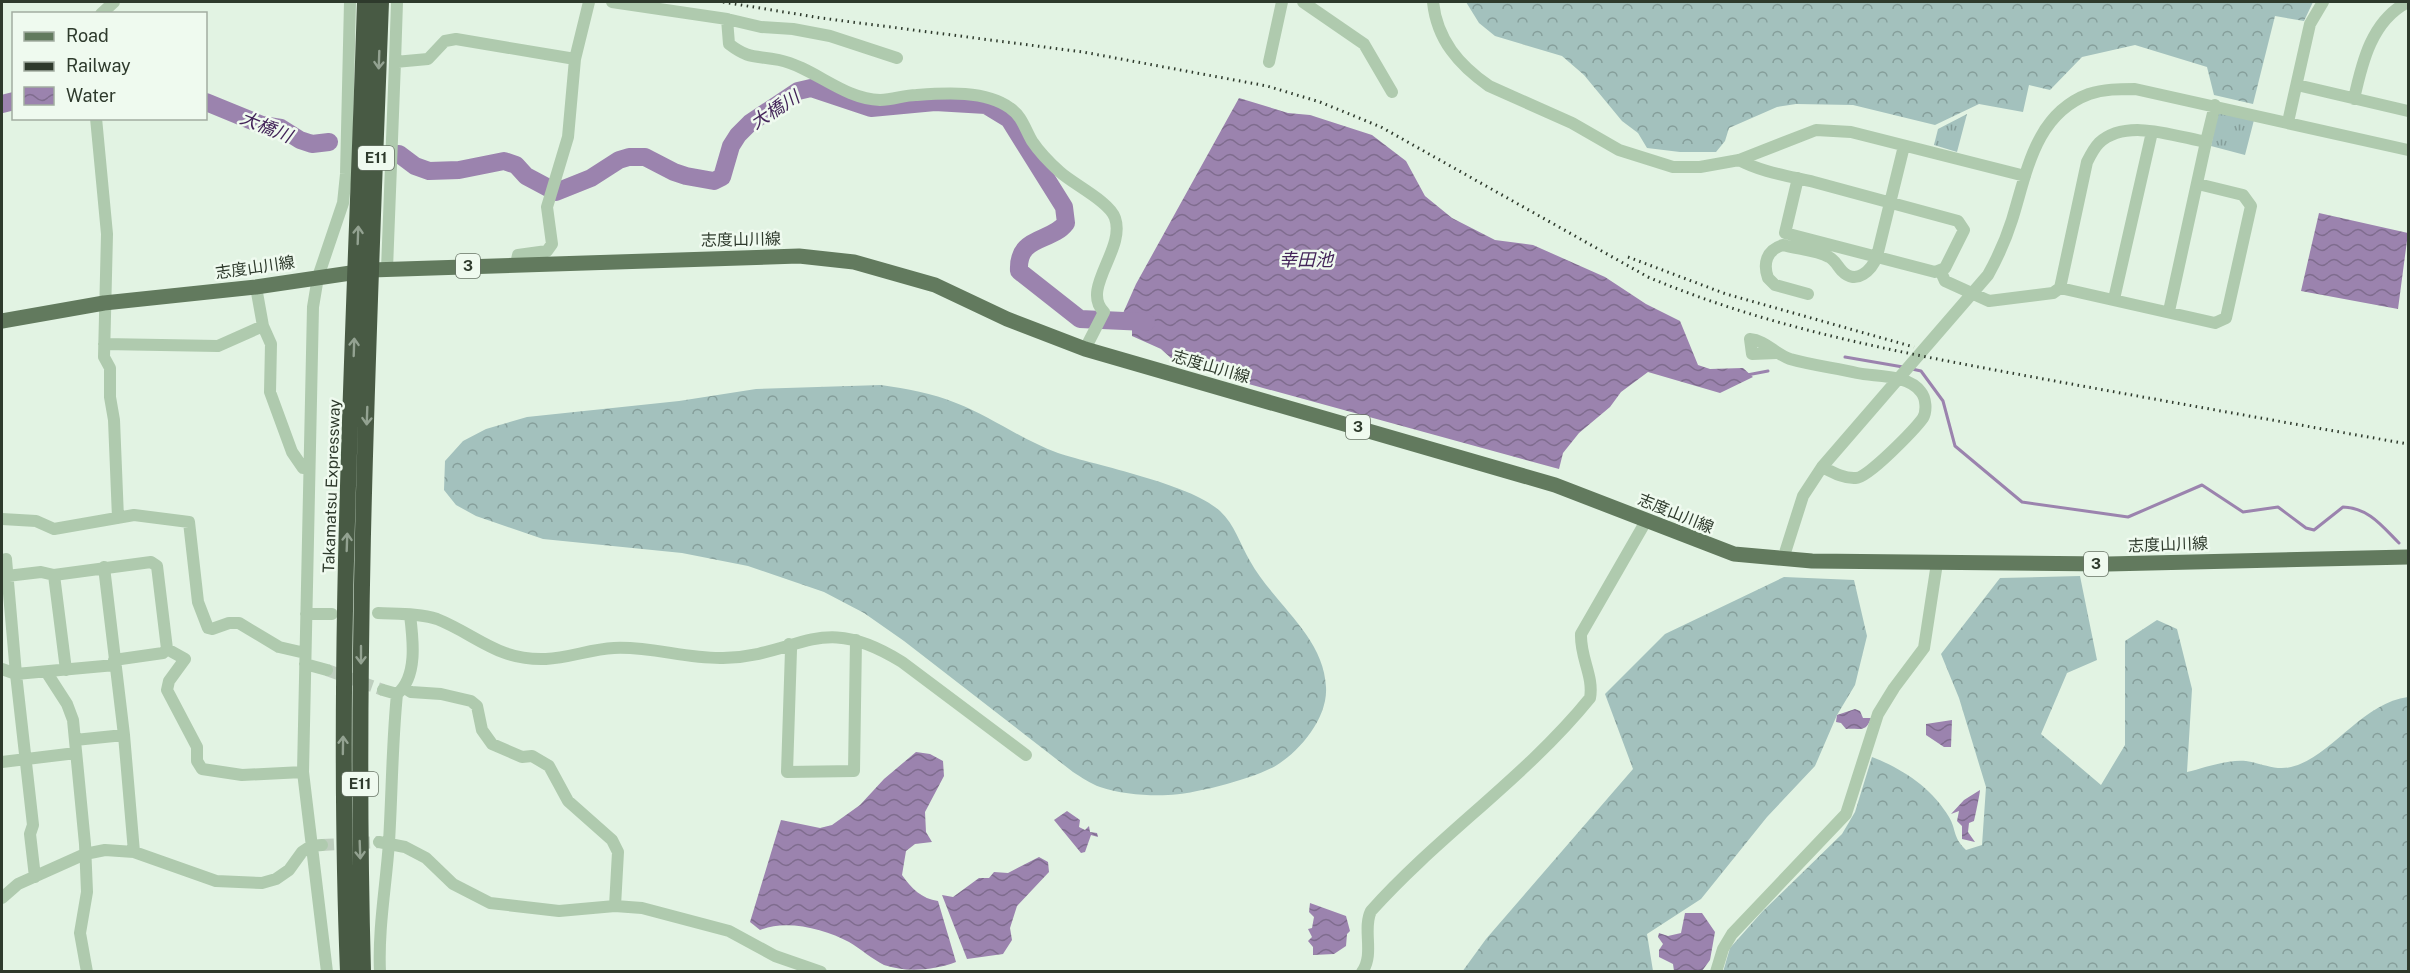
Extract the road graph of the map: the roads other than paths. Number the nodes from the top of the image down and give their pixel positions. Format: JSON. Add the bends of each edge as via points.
{"nodes":[{"id":1,"x":350,"y":2,"type":"edge"},
{"id":2,"x":365,"y":2,"type":"edge"},
{"id":3,"x":381,"y":2,"type":"edge"},
{"id":4,"x":397,"y":2,"type":"edge"},
{"id":5,"x":589,"y":2,"type":"edge"},
{"id":6,"x":612,"y":2,"type":"edge"},
{"id":7,"x":1282,"y":2,"type":"edge"},
{"id":8,"x":1303,"y":2,"type":"edge"},
{"id":9,"x":1433,"y":2,"type":"edge"},
{"id":10,"x":2323,"y":2,"type":"edge"},
{"id":11,"x":2409,"y":2,"type":"edge"},
{"id":12,"x":727,"y":19,"type":"junction"},
{"id":13,"x":575,"y":58,"type":"junction"},
{"id":14,"x":897,"y":58,"type":"dead end"},
{"id":15,"x":394,"y":62,"type":"junction"},
{"id":16,"x":1269,"y":62,"type":"dead end"},
{"id":17,"x":2297,"y":85,"type":"junction"},
{"id":18,"x":1392,"y":92,"type":"dead end"},
{"id":19,"x":2354,"y":99,"type":"junction"},
{"id":20,"x":2215,"y":105,"type":"junction"},
{"id":21,"x":2409,"y":111,"type":"edge"},
{"id":22,"x":96,"y":120,"type":"edge"},
{"id":23,"x":2288,"y":122,"type":"junction"},
{"id":24,"x":2152,"y":132,"type":"junction"},
{"id":25,"x":2206,"y":142,"type":"junction"},
{"id":26,"x":1904,"y":146,"type":"junction"},
{"id":27,"x":2409,"y":150,"type":"edge"},
{"id":28,"x":1738,"y":160,"type":"junction"},
{"id":29,"x":2025,"y":176,"type":"junction"},
{"id":30,"x":1798,"y":178,"type":"junction"},
{"id":31,"x":2198,"y":184,"type":"junction"},
{"id":32,"x":1891,"y":202,"type":"junction"},
{"id":33,"x":1877,"y":256,"type":"junction"},
{"id":34,"x":516,"y":264,"type":"junction"},
{"id":35,"x":387,"y":269,"type":"junction"},
{"id":36,"x":1941,"y":272,"type":"junction"},
{"id":37,"x":318,"y":277,"type":"junction"},
{"id":38,"x":256,"y":287,"type":"junction"},
{"id":39,"x":2060,"y":288,"type":"junction"},
{"id":40,"x":1808,"y":294,"type":"dead end"},
{"id":41,"x":2114,"y":299,"type":"junction"},
{"id":42,"x":104,"y":303,"type":"junction"},
{"id":43,"x":2169,"y":311,"type":"junction"},
{"id":44,"x":363,"y":315,"type":"junction"},
{"id":45,"x":2,"y":321,"type":"edge"},
{"id":46,"x":263,"y":326,"type":"junction"},
{"id":47,"x":104,"y":344,"type":"junction"},
{"id":48,"x":1085,"y":349,"type":"junction"},
{"id":49,"x":1776,"y":353,"type":"dead end"},
{"id":50,"x":1822,"y":467,"type":"junction"},
{"id":51,"x":309,"y":468,"type":"junction"},
{"id":52,"x":118,"y":518,"type":"junction"},
{"id":53,"x":2,"y":519,"type":"edge"},
{"id":54,"x":1647,"y":521,"type":"junction"},
{"id":55,"x":2409,"y":557,"type":"edge"},
{"id":56,"x":1783,"y":559,"type":"junction"},
{"id":57,"x":2,"y":560,"type":"edge"},
{"id":58,"x":1937,"y":563,"type":"junction"},
{"id":59,"x":104,"y":567,"type":"junction"},
{"id":60,"x":54,"y":575,"type":"junction"},
{"id":61,"x":7,"y":576,"type":"junction"},
{"id":62,"x":378,"y":613,"type":"dead end"},
{"id":63,"x":306,"y":614,"type":"junction"},
{"id":64,"x":332,"y":614,"type":"dead end"},
{"id":65,"x":410,"y":615,"type":"junction"},
{"id":66,"x":856,"y":640,"type":"junction"},
{"id":67,"x":789,"y":644,"type":"junction"},
{"id":68,"x":167,"y":649,"type":"junction"},
{"id":69,"x":305,"y":659,"type":"junction"},
{"id":70,"x":114,"y":662,"type":"junction"},
{"id":71,"x":2,"y":669,"type":"edge"},
{"id":72,"x":66,"y":670,"type":"junction"},
{"id":73,"x":327,"y":670,"type":"tunnel mouth"},
{"id":74,"x":47,"y":673,"type":"junction"},
{"id":75,"x":16,"y":674,"type":"junction"},
{"id":76,"x":382,"y":690,"type":"tunnel mouth"},
{"id":77,"x":401,"y":691,"type":"junction"},
{"id":78,"x":124,"y":735,"type":"junction"},
{"id":79,"x":76,"y":747,"type":"junction"},
{"id":80,"x":1026,"y":756,"type":"dead end"},
{"id":81,"x":25,"y":759,"type":"junction"},
{"id":82,"x":2,"y":762,"type":"edge"},
{"id":83,"x":303,"y":772,"type":"junction"},
{"id":84,"x":384,"y":842,"type":"junction"},
{"id":85,"x":316,"y":846,"type":"junction"},
{"id":86,"x":134,"y":852,"type":"junction"},
{"id":87,"x":85,"y":854,"type":"junction"},
{"id":88,"x":35,"y":877,"type":"junction"},
{"id":89,"x":2,"y":898,"type":"edge"},
{"id":90,"x":615,"y":906,"type":"junction"},
{"id":91,"x":87,"y":972,"type":"edge"},
{"id":92,"x":327,"y":972,"type":"edge"},
{"id":93,"x":348,"y":972,"type":"edge"},
{"id":94,"x":363,"y":972,"type":"edge"},
{"id":95,"x":380,"y":972,"type":"edge"},
{"id":96,"x":821,"y":972,"type":"edge"},
{"id":97,"x":1362,"y":972,"type":"edge"},
{"id":98,"x":1716,"y":972,"type":"edge"}],
"edges":[{"from":1,"to":37,"type":"street","via":[[343,203]]},
{"from":44,"to":2,"type":"highway","name":"Takamatsu Expressway","number":"E11","one_way":true},
{"from":3,"to":44,"type":"highway","name":"Takamatsu Expressway","number":"E11","one_way":true},
{"from":4,"to":15,"type":"street"},
{"from":5,"to":13,"type":"street"},
{"from":6,"to":12,"type":"street"},
{"from":7,"to":16,"type":"street"},
{"from":8,"to":18,"type":"street","via":[[1364,44]]},
{"from":9,"to":28,"type":"street","via":[[1438,28],[1449,50],[1466,70],[1489,86],[1644,159],[1673,167]]},
{"from":10,"to":17,"type":"street","via":[[2310,24]]},
{"from":11,"to":19,"type":"street","via":[[2381,26],[2367,48]]},
{"from":12,"to":14,"type":"street","via":[[830,36]]},
{"from":12,"to":48,"type":"street","via":[[729,44],[745,57],[790,64],[863,98],[993,98],[1020,117],[1032,141],[1050,163],[1109,208],[1115,219],[1112,252],[1096,297],[1104,312]]},
{"from":13,"to":15,"type":"street","via":[[456,39],[445,41],[428,59]]},
{"from":13,"to":34,"type":"street","via":[[568,137],[547,207],[552,244],[547,251],[518,255]]},
{"from":15,"to":35,"type":"street"},
{"from":17,"to":19,"type":"street"},
{"from":17,"to":23,"type":"street"},
{"from":19,"to":21,"type":"street"},
{"from":20,"to":23,"type":"street"},
{"from":20,"to":25,"type":"street"},
{"from":20,"to":29,"type":"street","via":[[2135,89],[2088,94],[2049,122]]},
{"from":22,"to":42,"type":"street","via":[[107,234]]},
{"from":23,"to":27,"type":"street"},
{"from":24,"to":25,"type":"street"},
{"from":24,"to":39,"type":"street","via":[[2125,130],[2097,144],[2087,162]]},
{"from":24,"to":41,"type":"street"},
{"from":25,"to":31,"type":"street"},
{"from":26,"to":28,"type":"street","via":[[1851,132],[1816,130]]},
{"from":26,"to":29,"type":"street"},
{"from":26,"to":32,"type":"street"},
{"from":28,"to":30,"type":"street"},
{"from":29,"to":50,"type":"street","via":[[2000,252],[1988,275]]},
{"from":30,"to":32,"type":"street"},
{"from":30,"to":33,"type":"street","via":[[1785,233]]},
{"from":31,"to":43,"type":"street"},
{"from":31,"to":43,"type":"street","via":[[2243,195],[2251,206],[2226,318],[2216,322]]},
{"from":32,"to":33,"type":"street"},
{"from":32,"to":36,"type":"street","via":[[1958,221],[1964,230]]},
{"from":33,"to":36,"type":"street"},
{"from":33,"to":40,"type":"street","via":[[1865,275],[1851,276],[1829,257],[1783,245],[1776,247],[1765,262],[1768,278],[1775,285]]},
{"from":34,"to":35,"type":"main road","name":"志度山川線","number":"3"},
{"from":34,"to":48,"type":"main road","name":"志度山川線","number":"3","via":[[799,256],[854,262],[935,285],[1007,319]]},
{"from":35,"to":37,"type":"main road","name":"志度山川線","number":"3"},
{"from":36,"to":39,"type":"street","via":[[1945,281],[1989,301],[2053,293]]},
{"from":37,"to":38,"type":"main road","name":"志度山川線","number":"3"},
{"from":37,"to":51,"type":"street","via":[[312,307]]},
{"from":38,"to":42,"type":"main road","name":"志度山川線","number":"3"},
{"from":38,"to":46,"type":"street"},
{"from":39,"to":41,"type":"street"},
{"from":41,"to":43,"type":"street"},
{"from":42,"to":45,"type":"main road","name":"志度山川線","number":"3"},
{"from":42,"to":47,"type":"street"},
{"from":93,"to":44,"type":"highway","name":"Takamatsu Expressway","number":"E11","one_way":true,"via":[[343,703]]},
{"from":44,"to":94,"type":"highway","name":"Takamatsu Expressway","number":"E11","one_way":true},
{"from":46,"to":47,"type":"street","via":[[218,345]]},
{"from":46,"to":51,"type":"street","via":[[271,344],[270,392],[278,420],[292,452],[303,468]]},
{"from":47,"to":52,"type":"street","via":[[115,429]]},
{"from":48,"to":54,"type":"main road","name":"志度山川線","number":"3","via":[[1555,484]]},
{"from":49,"to":50,"type":"street","via":[[1896,379],[1922,392],[1926,404],[1924,417],[1871,471],[1857,479]]},
{"from":50,"to":56,"type":"street","via":[[1803,496]]},
{"from":51,"to":63,"type":"street"},
{"from":52,"to":53,"type":"street","via":[[54,529],[36,521]]},
{"from":52,"to":69,"type":"street","via":[[134,515],[189,522],[198,602],[208,628],[239,623]]},
{"from":54,"to":56,"type":"main road","name":"志度山川線","number":"3","via":[[1734,554]]},
{"from":54,"to":97,"type":"street","via":[[1581,634],[1580,652],[1592,686],[1590,698],[1497,793],[1406,872],[1371,911],[1367,918],[1368,964]]},
{"from":55,"to":58,"type":"main road","name":"志度山川線","number":"3","via":[[2108,564]]},
{"from":56,"to":58,"type":"main road","name":"志度山川線","number":"3"},
{"from":57,"to":61,"type":"street","via":[[6,559]]},
{"from":58,"to":98,"type":"street","via":[[1924,648],[1878,714],[1846,813],[1732,934]]},
{"from":59,"to":60,"type":"street"},
{"from":59,"to":68,"type":"street","via":[[151,562],[157,566]]},
{"from":59,"to":70,"type":"street"},
{"from":60,"to":61,"type":"street","via":[[41,572]]},
{"from":60,"to":72,"type":"street"},
{"from":61,"to":75,"type":"street"},
{"from":62,"to":65,"type":"street"},
{"from":63,"to":64,"type":"street"},
{"from":63,"to":69,"type":"street"},
{"from":65,"to":67,"type":"street","via":[[434,618],[488,647],[522,658],[546,659],[613,648],[724,658]]},
{"from":65,"to":77,"type":"street","via":[[410,677]]},
{"from":66,"to":67,"type":"street","via":[[813,638]]},
{"from":66,"to":67,"type":"street","via":[[854,771],[787,772]]},
{"from":66,"to":80,"type":"street","via":[[902,662]]},
{"from":68,"to":70,"type":"street"},
{"from":68,"to":83,"type":"street","via":[[185,659],[167,690],[197,747],[202,769],[242,776]]},
{"from":69,"to":73,"type":"street"},
{"from":69,"to":83,"type":"street"},
{"from":70,"to":72,"type":"street"},
{"from":70,"to":78,"type":"street"},
{"from":71,"to":75,"type":"street"},
{"from":72,"to":74,"type":"street"},
{"from":74,"to":75,"type":"street"},
{"from":74,"to":79,"type":"street","via":[[67,704]]},
{"from":75,"to":81,"type":"street"},
{"from":76,"to":77,"type":"street"},
{"from":77,"to":84,"type":"street"},
{"from":77,"to":90,"type":"street","via":[[471,701],[477,706],[482,730],[492,744],[522,758],[532,756],[549,766],[568,801],[612,840],[618,852]]},
{"from":78,"to":79,"type":"street"},
{"from":78,"to":86,"type":"street"},
{"from":79,"to":81,"type":"street"},
{"from":79,"to":87,"type":"street"},
{"from":81,"to":82,"type":"street"},
{"from":81,"to":88,"type":"street"},
{"from":83,"to":85,"type":"street"},
{"from":84,"to":90,"type":"street","via":[[405,846],[426,858],[453,884],[490,903],[559,911]]},
{"from":84,"to":95,"type":"street"},
{"from":85,"to":86,"type":"street","via":[[302,852],[289,870],[276,879],[262,883],[216,880]]},
{"from":85,"to":92,"type":"street"},
{"from":86,"to":87,"type":"street","via":[[105,850]]},
{"from":87,"to":88,"type":"street"},
{"from":87,"to":91,"type":"street","via":[[87,892],[80,933]]},
{"from":88,"to":89,"type":"street","via":[[18,884]]},
{"from":90,"to":96,"type":"street","via":[[642,908],[729,931],[775,956]]}]}
